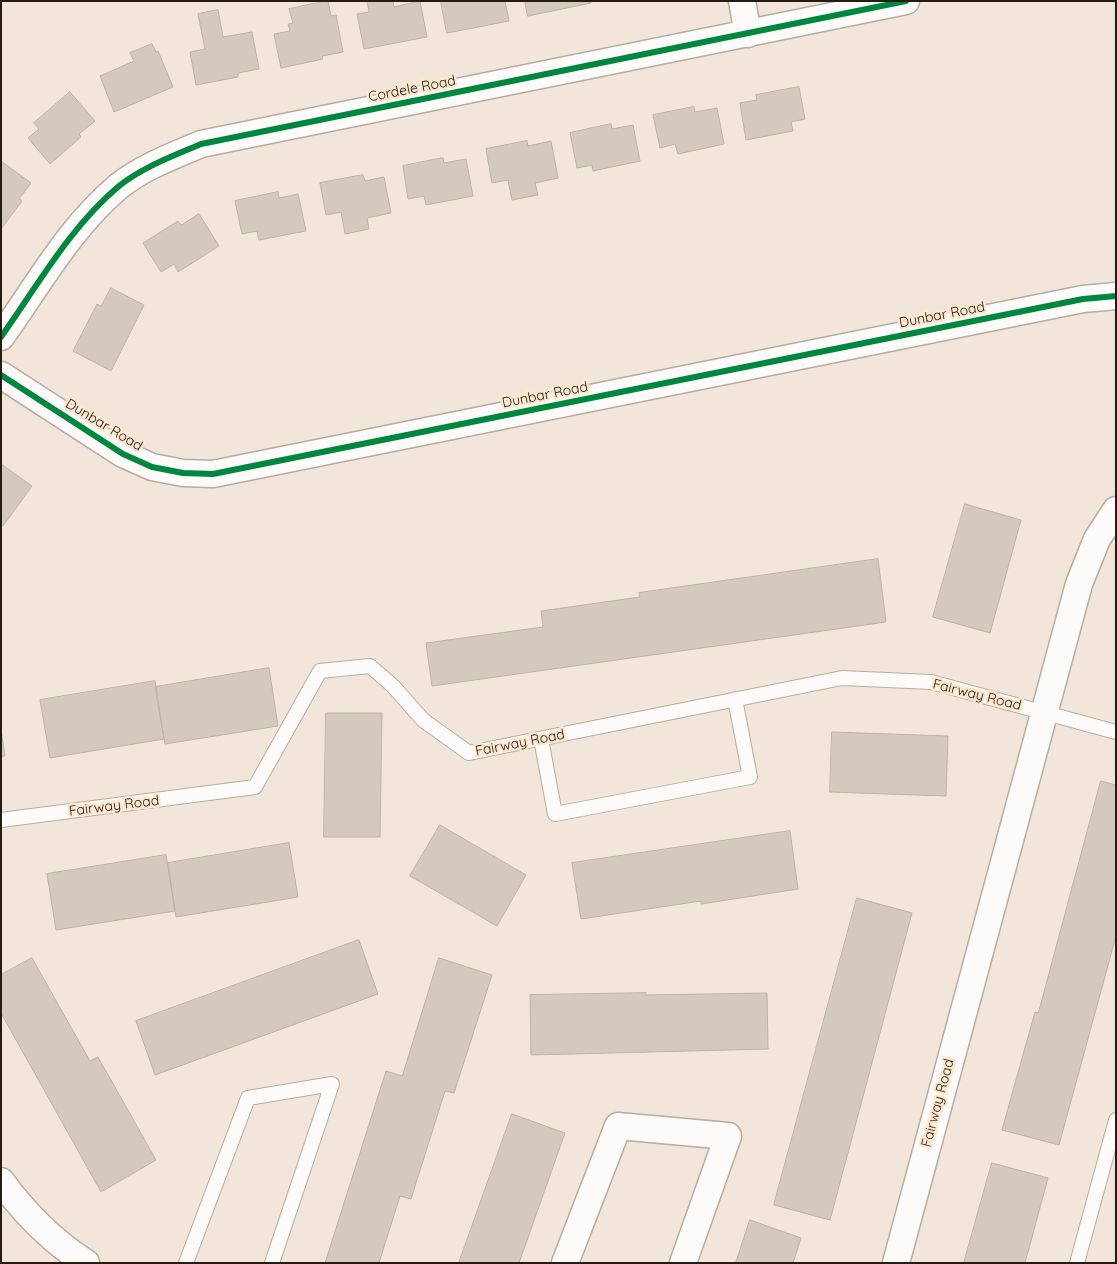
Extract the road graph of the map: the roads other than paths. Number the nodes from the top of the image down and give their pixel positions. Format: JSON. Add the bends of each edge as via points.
{"nodes":[{"id":1,"x":742,"y":1,"type":"edge"},
{"id":2,"x":906,"y":1,"type":"edge"},
{"id":3,"x":748,"y":34,"type":"junction"},
{"id":4,"x":1116,"y":296,"type":"edge"},
{"id":5,"x":1,"y":337,"type":"edge"},
{"id":6,"x":1,"y":375,"type":"edge"},
{"id":7,"x":1116,"y":510,"type":"edge"},
{"id":8,"x":735,"y":699,"type":"junction"},
{"id":9,"x":1043,"y":712,"type":"junction"},
{"id":10,"x":1116,"y":732,"type":"edge"},
{"id":11,"x":540,"y":739,"type":"junction"},
{"id":12,"x":1,"y":820,"type":"edge"},
{"id":13,"x":1116,"y":1120,"type":"edge"},
{"id":14,"x":1,"y":1181,"type":"edge"},
{"id":15,"x":86,"y":1263,"type":"edge"},
{"id":16,"x":186,"y":1263,"type":"edge"},
{"id":17,"x":272,"y":1263,"type":"edge"},
{"id":18,"x":565,"y":1263,"type":"edge"},
{"id":19,"x":683,"y":1263,"type":"edge"},
{"id":20,"x":896,"y":1263,"type":"edge"},
{"id":21,"x":1077,"y":1263,"type":"edge"}],
"edges":[{"from":1,"to":3,"type":"street"},
{"from":2,"to":3,"type":"street","name":"Cordele Road"},
{"from":3,"to":5,"type":"street","name":"Cordele Road","via":[[201,144],[160,161],[121,185],[85,218]]},
{"from":4,"to":6,"type":"street","name":"Dunbar Road","via":[[1083,299],[213,474],[183,473],[152,466],[123,454]]},
{"from":7,"to":9,"type":"street","name":"Fairway Road","via":[[1097,539],[1078,584]]},
{"from":8,"to":9,"type":"lane","name":"Fairway Road","via":[[842,678],[931,682]]},
{"from":8,"to":11,"type":"lane","name":"Fairway Road"},
{"from":8,"to":11,"type":"lane","via":[[750,777],[554,814]]},
{"from":9,"to":10,"type":"lane","name":"Fairway Road"},
{"from":9,"to":20,"type":"street","name":"Fairway Road"},
{"from":11,"to":12,"type":"lane","name":"Fairway Road","via":[[469,753],[423,720],[370,666],[320,671],[255,787]]},
{"from":13,"to":21,"type":"lane"},
{"from":14,"to":15,"type":"street","via":[[17,1204],[59,1245]]},
{"from":16,"to":17,"type":"lane","via":[[248,1098],[332,1084]]},
{"from":18,"to":19,"type":"street","via":[[618,1126],[728,1136]]}]}
